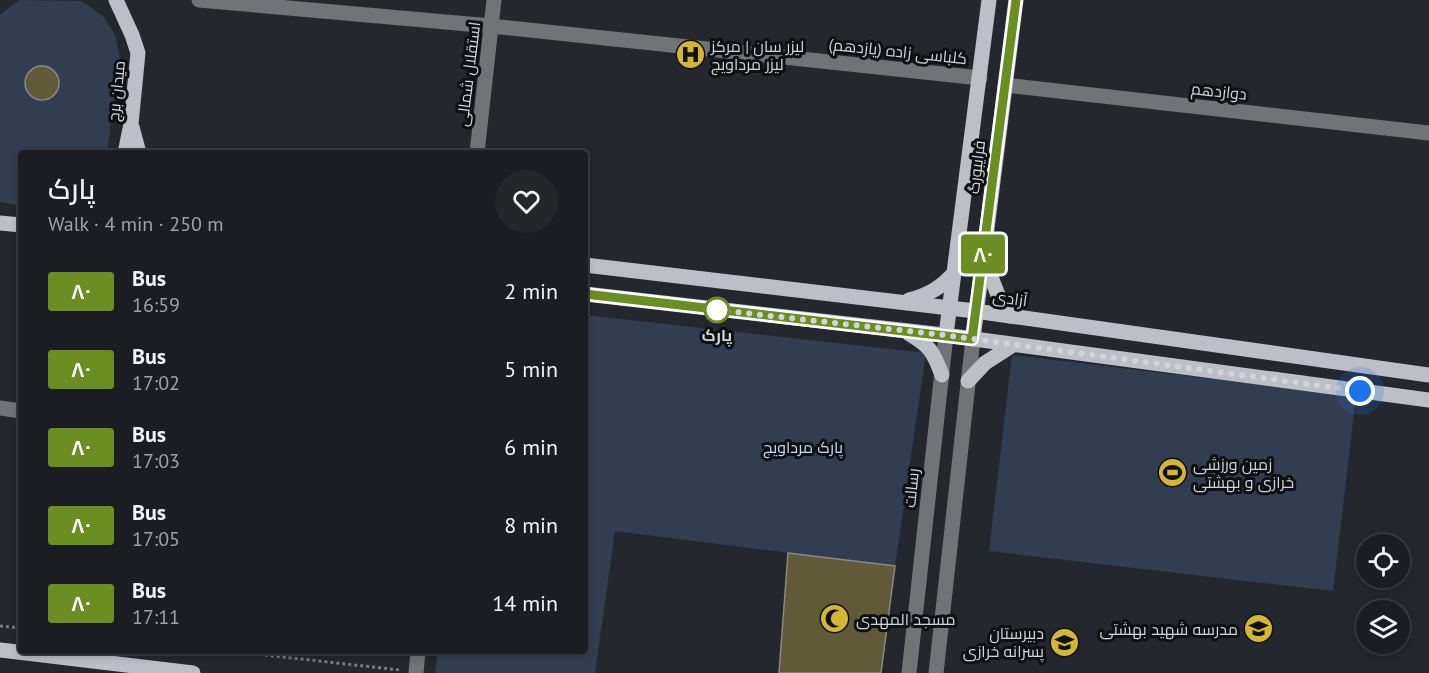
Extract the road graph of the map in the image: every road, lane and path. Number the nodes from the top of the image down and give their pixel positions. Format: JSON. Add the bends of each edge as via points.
{"nodes":[{"id":1,"x":116,"y":0,"type":"edge"},
{"id":2,"x":199,"y":0,"type":"edge"},
{"id":3,"x":494,"y":0,"type":"edge"},
{"id":4,"x":988,"y":0,"type":"edge"},
{"id":5,"x":1016,"y":0,"type":"edge"},
{"id":6,"x":491,"y":26,"type":"junction"},
{"id":7,"x":980,"y":78,"type":"junction"},
{"id":8,"x":1005,"y":85,"type":"junction"},
{"id":9,"x":131,"y":124,"type":"junction"},
{"id":10,"x":1429,"y":133,"type":"edge"},
{"id":11,"x":126,"y":150,"type":"edge"},
{"id":12,"x":138,"y":150,"type":"edge"},
{"id":13,"x":477,"y":150,"type":"edge"},
{"id":14,"x":0,"y":223,"type":"edge"},
{"id":15,"x":18,"y":225,"type":"edge"},
{"id":16,"x":983,"y":255,"type":"junction"},
{"id":17,"x":588,"y":265,"type":"edge"},
{"id":18,"x":954,"y":272,"type":"junction"},
{"id":19,"x":588,"y":294,"type":"edge"},
{"id":20,"x":900,"y":302,"type":"junction"},
{"id":21,"x":950,"y":308,"type":"junction"},
{"id":22,"x":975,"y":311,"type":"junction"},
{"id":23,"x":1010,"y":316,"type":"junction"},
{"id":24,"x":902,"y":330,"type":"junction"},
{"id":25,"x":946,"y":335,"type":"junction"},
{"id":26,"x":972,"y":339,"type":"junction"},
{"id":27,"x":1013,"y":345,"type":"junction"},
{"id":28,"x":942,"y":375,"type":"junction"},
{"id":29,"x":1429,"y":375,"type":"edge"},
{"id":30,"x":968,"y":381,"type":"junction"},
{"id":31,"x":1429,"y":400,"type":"edge"},
{"id":32,"x":0,"y":408,"type":"edge"},
{"id":33,"x":18,"y":411,"type":"edge"},
{"id":34,"x":0,"y":626,"type":"edge"},
{"id":35,"x":18,"y":628,"type":"edge"},
{"id":36,"x":0,"y":650,"type":"edge"},
{"id":37,"x":18,"y":652,"type":"edge"},
{"id":38,"x":34,"y":654,"type":"edge"},
{"id":39,"x":256,"y":654,"type":"edge"},
{"id":40,"x":418,"y":654,"type":"edge"},
{"id":41,"x":416,"y":672,"type":"edge"},
{"id":42,"x":193,"y":673,"type":"edge"},
{"id":43,"x":909,"y":673,"type":"edge"},
{"id":44,"x":936,"y":673,"type":"edge"}],
"edges":[{"from":1,"to":9,"type":"main road","name":"میدان برج","via":[[138,53]]},
{"from":2,"to":6,"type":"street"},
{"from":3,"to":6,"type":"street","name":"استقلال شمالی"},
{"from":4,"to":7,"type":"main road","name":"فرایبورگ"},
{"from":5,"to":8,"type":"main road","name":"فرایبورگ"},
{"from":6,"to":7,"type":"street","name":"کلباسی زاده (یازدهم)"},
{"from":6,"to":13,"type":"street","name":"استقلال شمالی"},
{"from":7,"to":18,"type":"main road","name":"فرایبورگ"},
{"from":8,"to":10,"type":"street","name":"دوازدهم"},
{"from":8,"to":16,"type":"main road","name":"فرایبورگ"},
{"from":9,"to":11,"type":"main road","name":"میدان برج"},
{"from":9,"to":12,"type":"main road"},
{"from":14,"to":15,"type":"main road"},
{"from":16,"to":22,"type":"main road","name":"فرایبورگ"},
{"from":16,"to":23,"type":"main road"},
{"from":17,"to":20,"type":"main road","name":"آزادی"},
{"from":18,"to":20,"type":"main road","via":[[945,284],[928,295]]},
{"from":18,"to":21,"type":"main road","name":"فرایبورگ"},
{"from":19,"to":24,"type":"main road"},
{"from":20,"to":21,"type":"main road","name":"آزادی"},
{"from":21,"to":22,"type":"main road","name":"آزادی"},
{"from":21,"to":25,"type":"main road","name":"رسالت"},
{"from":22,"to":23,"type":"main road","name":"آزادی"},
{"from":22,"to":26,"type":"main road","name":"فرایبورگ"},
{"from":23,"to":29,"type":"main road","name":"آزادی"},
{"from":24,"to":25,"type":"main road"},
{"from":24,"to":28,"type":"main road","via":[[926,344]]},
{"from":25,"to":26,"type":"main road"},
{"from":25,"to":28,"type":"street","name":"رسالت"},
{"from":26,"to":27,"type":"main road"},
{"from":26,"to":30,"type":"street"},
{"from":27,"to":30,"type":"main road","via":[[985,363]]},
{"from":27,"to":31,"type":"main road"},
{"from":28,"to":43,"type":"street","name":"رسالت"},
{"from":30,"to":44,"type":"street"},
{"from":32,"to":33,"type":"street"},
{"from":34,"to":35,"type":"path"},
{"from":36,"to":37,"type":"main road"},
{"from":38,"to":42,"type":"main road"},
{"from":39,"to":41,"type":"path"},
{"from":40,"to":41,"type":"street"}]}
